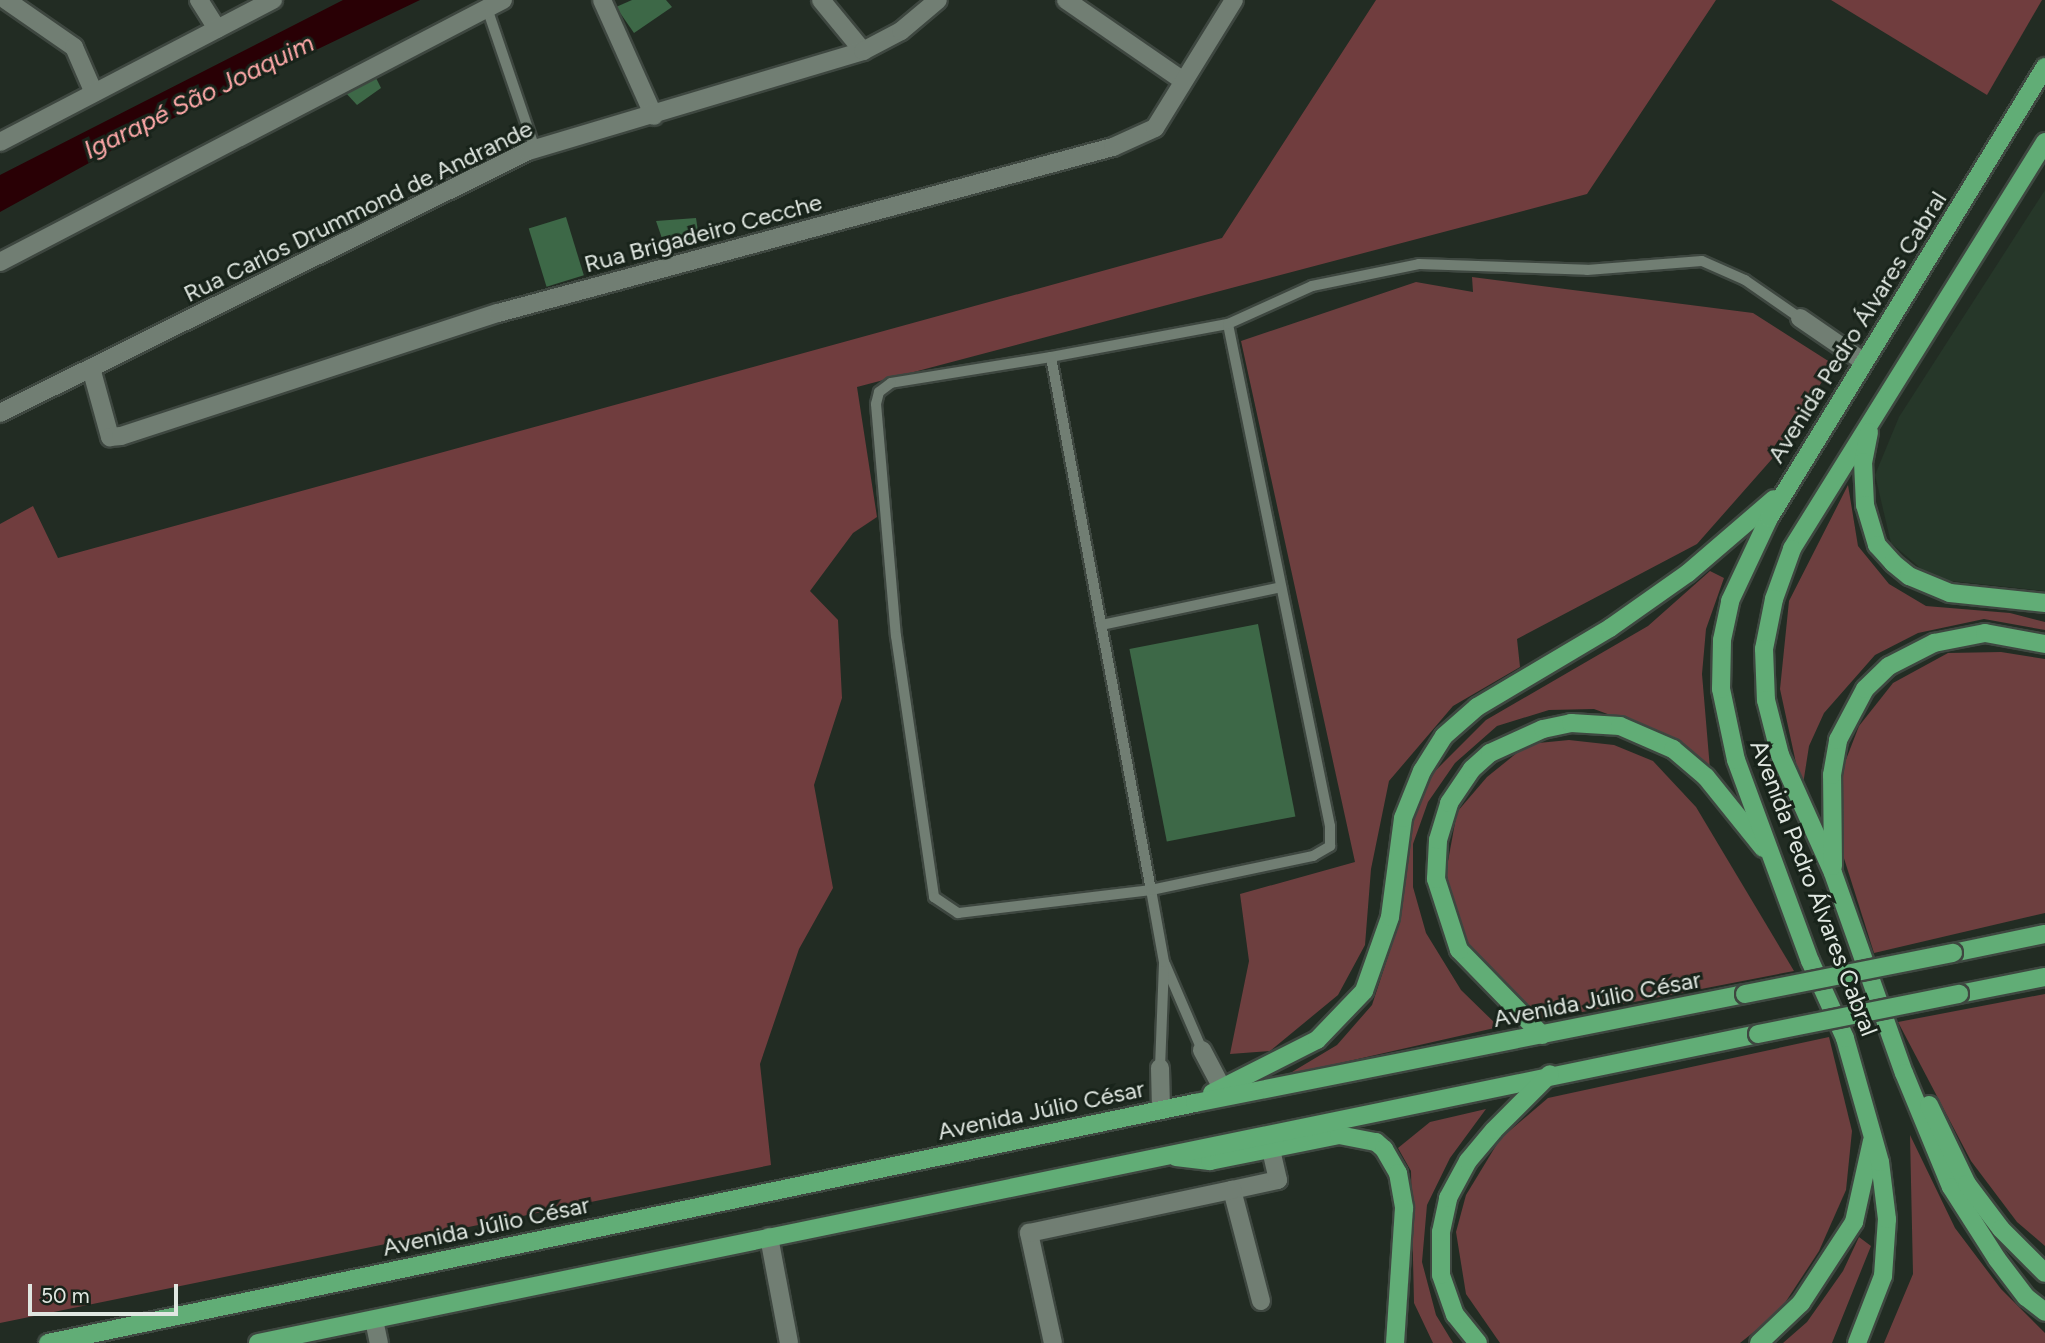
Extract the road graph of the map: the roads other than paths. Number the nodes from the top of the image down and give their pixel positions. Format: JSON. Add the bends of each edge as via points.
{"nodes":[{"id":1,"x":6,"y":0,"type":"edge"},
{"id":2,"x":200,"y":0,"type":"edge"},
{"id":3,"x":273,"y":0,"type":"edge"},
{"id":4,"x":602,"y":0,"type":"edge"},
{"id":5,"x":821,"y":0,"type":"edge"},
{"id":6,"x":938,"y":0,"type":"edge"},
{"id":7,"x":1066,"y":0,"type":"edge"},
{"id":8,"x":1234,"y":0,"type":"edge"},
{"id":9,"x":495,"y":4,"type":"edge"},
{"id":10,"x":217,"y":29,"type":"junction"},
{"id":11,"x":863,"y":51,"type":"junction"},
{"id":12,"x":2045,"y":68,"type":"edge"},
{"id":13,"x":1182,"y":80,"type":"junction"},
{"id":14,"x":94,"y":93,"type":"junction"},
{"id":15,"x":654,"y":116,"type":"junction"},
{"id":16,"x":0,"y":142,"type":"edge"},
{"id":17,"x":2045,"y":142,"type":"edge"},
{"id":18,"x":535,"y":149,"type":"junction"},
{"id":19,"x":0,"y":262,"type":"edge"},
{"id":20,"x":1800,"y":318,"type":"joint"},
{"id":21,"x":1228,"y":324,"type":"junction"},
{"id":22,"x":1051,"y":357,"type":"junction"},
{"id":23,"x":1864,"y":362,"type":"junction"},
{"id":24,"x":91,"y":369,"type":"junction"},
{"id":25,"x":0,"y":413,"type":"edge"},
{"id":26,"x":1872,"y":418,"type":"junction"},
{"id":27,"x":1787,"y":487,"type":"junction"},
{"id":28,"x":1281,"y":587,"type":"junction"},
{"id":29,"x":2045,"y":603,"type":"edge"},
{"id":30,"x":1101,"y":625,"type":"junction"},
{"id":31,"x":2045,"y":644,"type":"edge"},
{"id":32,"x":1773,"y":860,"type":"junction"},
{"id":33,"x":1833,"y":873,"type":"junction"},
{"id":34,"x":1151,"y":890,"type":"junction"},
{"id":35,"x":2045,"y":933,"type":"edge"},
{"id":36,"x":1164,"y":962,"type":"junction"},
{"id":37,"x":2045,"y":977,"type":"edge"},
{"id":38,"x":1542,"y":1035,"type":"junction"},
{"id":39,"x":1202,"y":1050,"type":"joint"},
{"id":40,"x":1160,"y":1068,"type":"joint"},
{"id":41,"x":1904,"y":1073,"type":"junction"},
{"id":42,"x":1550,"y":1074,"type":"junction"},
{"id":43,"x":1222,"y":1088,"type":"junction"},
{"id":44,"x":1195,"y":1102,"type":"junction"},
{"id":45,"x":1161,"y":1110,"type":"junction"},
{"id":46,"x":1873,"y":1134,"type":"junction"},
{"id":47,"x":1270,"y":1146,"type":"junction"},
{"id":48,"x":1158,"y":1156,"type":"junction"},
{"id":49,"x":1232,"y":1190,"type":"junction"},
{"id":50,"x":769,"y":1237,"type":"junction"},
{"id":51,"x":2045,"y":1273,"type":"edge"},
{"id":52,"x":1261,"y":1300,"type":"dead end"},
{"id":53,"x":2045,"y":1312,"type":"edge"},
{"id":54,"x":374,"y":1320,"type":"junction"},
{"id":55,"x":48,"y":1343,"type":"edge"},
{"id":56,"x":258,"y":1343,"type":"edge"},
{"id":57,"x":379,"y":1343,"type":"edge"},
{"id":58,"x":789,"y":1343,"type":"edge"},
{"id":59,"x":1053,"y":1343,"type":"edge"},
{"id":60,"x":1395,"y":1343,"type":"edge"},
{"id":61,"x":1478,"y":1343,"type":"edge"},
{"id":62,"x":1759,"y":1343,"type":"edge"},
{"id":63,"x":1857,"y":1343,"type":"edge"}],
"edges":[{"from":1,"to":14,"type":"street","via":[[74,47]]},
{"from":2,"to":10,"type":"street"},
{"from":3,"to":10,"type":"street"},
{"from":4,"to":15,"type":"street"},
{"from":5,"to":11,"type":"street"},
{"from":6,"to":11,"type":"street","name":"Rua Carlos Drummond de Andrande","via":[[901,31]]},
{"from":7,"to":13,"type":"street"},
{"from":8,"to":13,"type":"street","name":"Rua Brigadeiro Cecche"},
{"from":9,"to":18,"type":"lane"},
{"from":9,"to":19,"type":"street"},
{"from":10,"to":14,"type":"street"},
{"from":11,"to":15,"type":"street","name":"Rua Carlos Drummond de Andrande"},
{"from":12,"to":23,"type":"main road","name":"Avenida Pedro Álvares Cabral"},
{"from":13,"to":24,"type":"street","name":"Rua Brigadeiro Cecche","via":[[1155,128],[1113,147],[498,313],[121,436],[110,437]]},
{"from":14,"to":16,"type":"street"},
{"from":15,"to":18,"type":"street","name":"Rua Carlos Drummond de Andrande"},
{"from":17,"to":26,"type":"main road","name":"Avenida Pedro Álvares Cabral"},
{"from":18,"to":24,"type":"street","name":"Rua Carlos Drummond de Andrande"},
{"from":20,"to":21,"type":"lane","via":[[1745,280],[1702,261],[1587,270],[1419,264],[1312,286]]},
{"from":20,"to":23,"type":"street"},
{"from":21,"to":22,"type":"lane"},
{"from":21,"to":28,"type":"lane"},
{"from":22,"to":30,"type":"lane"},
{"from":22,"to":34,"type":"lane","via":[[891,383],[879,392],[876,404],[896,636],[934,897],[958,913]]},
{"from":23,"to":27,"type":"main road","name":"Avenida Pedro Álvares Cabral"},
{"from":24,"to":25,"type":"street","name":"Rua Carlos Drummond de Andrande"},
{"from":26,"to":29,"type":"main road","via":[[1863,461],[1866,505],[1877,545],[1893,563],[1909,576],[1950,593]]},
{"from":26,"to":33,"type":"main road","name":"Avenida Pedro Álvares Cabral","via":[[1792,549],[1774,599],[1764,649],[1766,700],[1780,755]]},
{"from":27,"to":32,"type":"main road","name":"Avenida Pedro Álvares Cabral","via":[[1745,565],[1730,601],[1722,640],[1721,689],[1736,760]]},
{"from":27,"to":43,"type":"main road","via":[[1688,573],[1610,628],[1477,706],[1444,736],[1422,771],[1403,818],[1390,917],[1364,991],[1317,1040]]},
{"from":28,"to":30,"type":"lane"},
{"from":28,"to":34,"type":"lane","via":[[1330,846],[1313,856]]},
{"from":30,"to":34,"type":"lane"},
{"from":31,"to":33,"type":"main road","via":[[1985,634],[1934,643],[1889,666],[1865,689],[1838,740],[1832,775]]},
{"from":32,"to":38,"type":"main road","via":[[1706,777],[1673,749],[1644,735],[1620,726],[1571,723],[1524,734],[1490,753],[1472,769],[1450,803],[1438,840],[1436,879],[1459,950]]},
{"from":32,"to":46,"type":"main road","name":"Avenida Pedro Álvares Cabral","via":[[1845,1038]]},
{"from":33,"to":41,"type":"main road","name":"Avenida Pedro Álvares Cabral"},
{"from":34,"to":36,"type":"lane"},
{"from":35,"to":38,"type":"main road","name":"Avenida Júlio César","bridge":true},
{"from":36,"to":39,"type":"lane"},
{"from":36,"to":40,"type":"lane"},
{"from":37,"to":42,"type":"main road","bridge":true},
{"from":38,"to":44,"type":"main road","name":"Avenida Júlio César"},
{"from":39,"to":43,"type":"street"},
{"from":40,"to":45,"type":"street"},
{"from":41,"to":51,"type":"main road","via":[[1928,1102],[1967,1184],[2001,1229]]},
{"from":41,"to":53,"type":"main road","name":"Avenida Pedro Álvares Cabral","via":[[1951,1187],[1997,1259],[2026,1297]]},
{"from":42,"to":48,"type":"main road"},
{"from":42,"to":61,"type":"main road","via":[[1485,1140],[1448,1198],[1441,1232],[1441,1275],[1455,1315]]},
{"from":43,"to":44,"type":"main road"},
{"from":44,"to":45,"type":"main road","name":"Avenida Júlio César"},
{"from":45,"to":55,"type":"main road","name":"Avenida Júlio César"},
{"from":46,"to":62,"type":"main road","via":[[1854,1222],[1801,1303]]},
{"from":46,"to":63,"type":"main road","name":"Avenida Pedro Álvares Cabral","via":[[1887,1219],[1885,1253],[1883,1276]]},
{"from":47,"to":48,"type":"main road","via":[[1210,1161]]},
{"from":47,"to":49,"type":"street","via":[[1278,1180]]},
{"from":47,"to":60,"type":"main road","via":[[1339,1135],[1376,1142],[1384,1149],[1398,1173],[1404,1208]]},
{"from":48,"to":50,"type":"main road"},
{"from":49,"to":52,"type":"street"},
{"from":49,"to":59,"type":"street","via":[[1029,1233]]},
{"from":50,"to":54,"type":"main road"},
{"from":50,"to":58,"type":"street"},
{"from":54,"to":56,"type":"main road"},
{"from":54,"to":57,"type":"street"}]}
